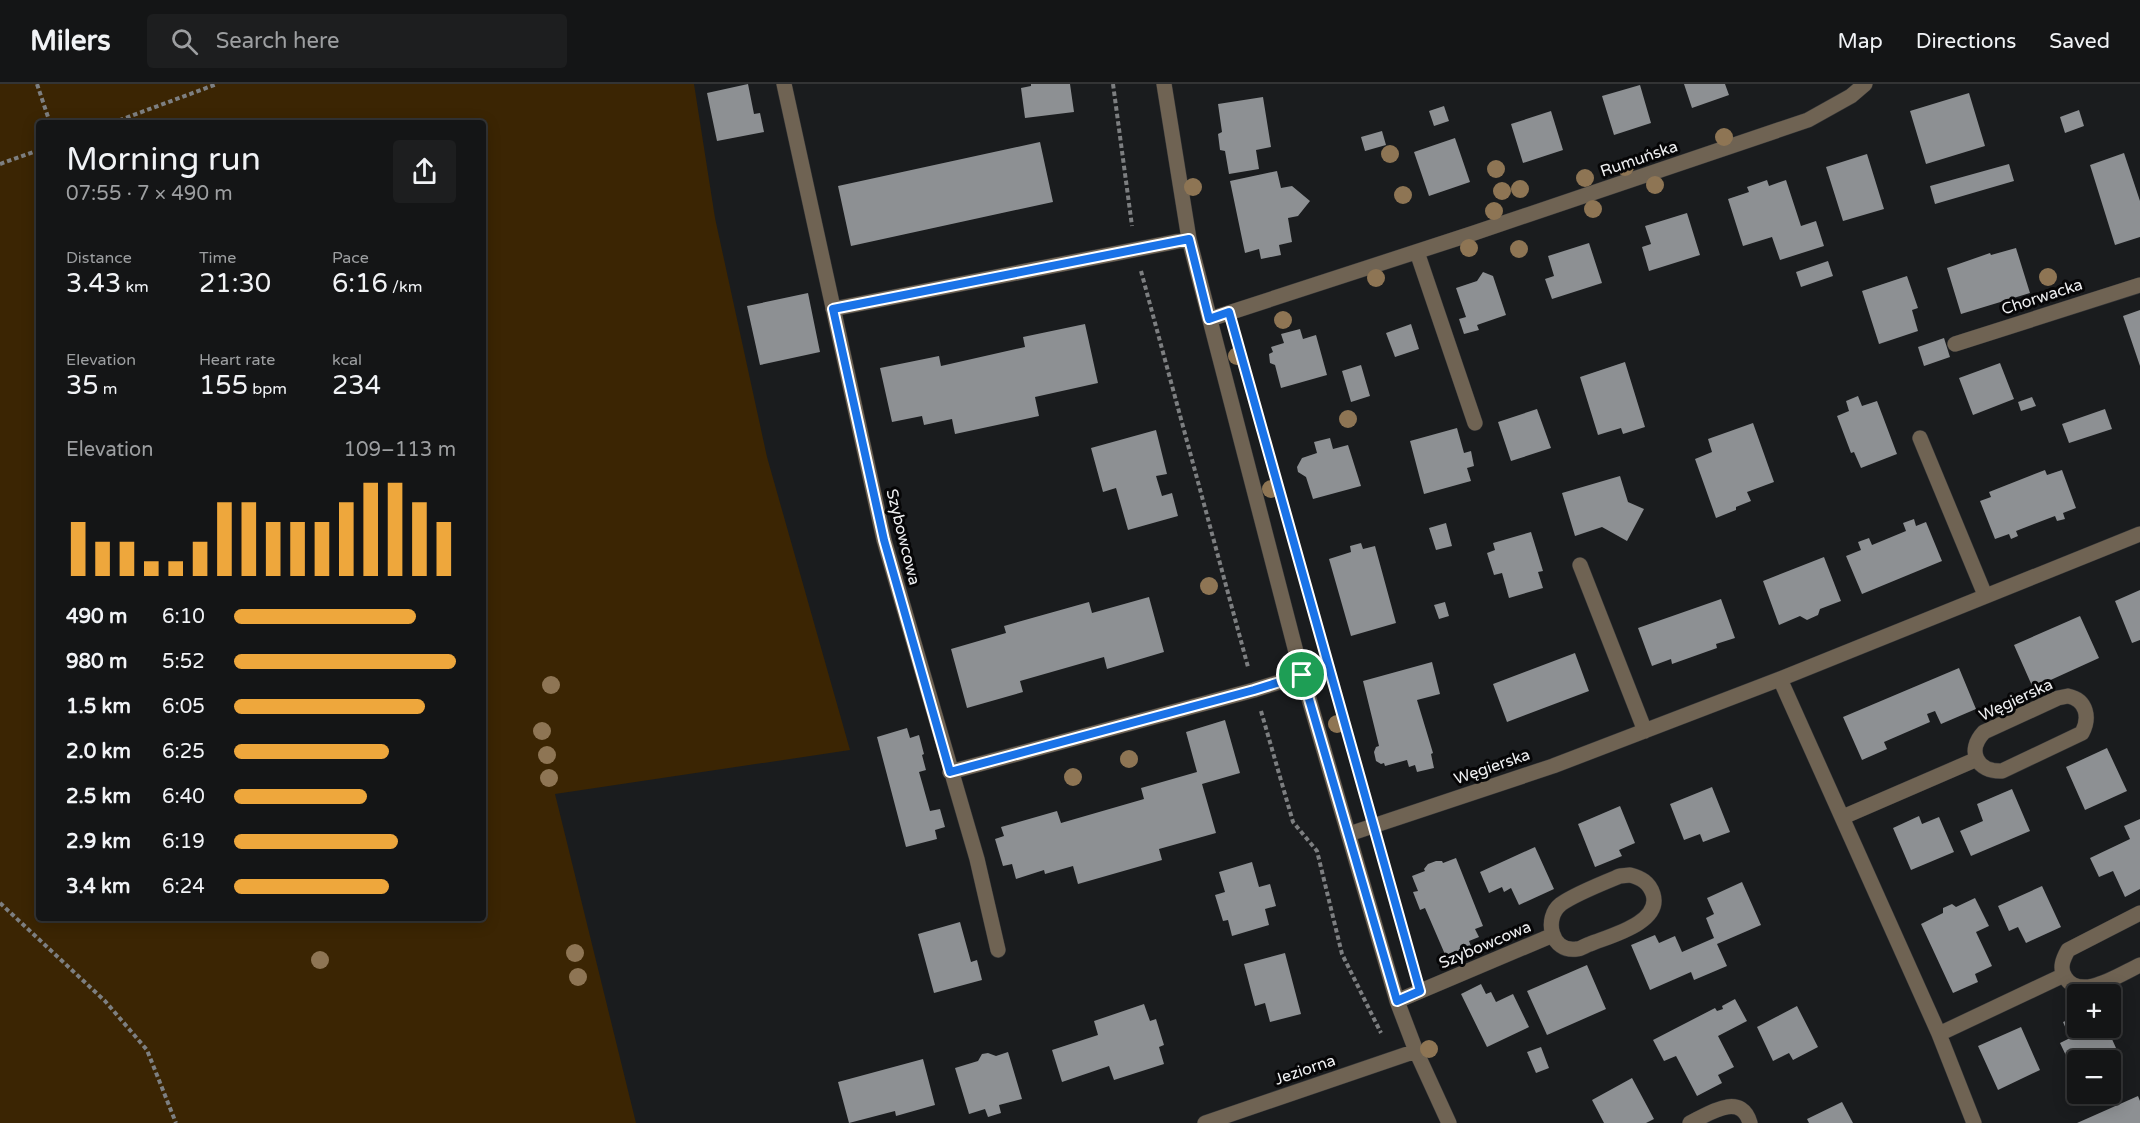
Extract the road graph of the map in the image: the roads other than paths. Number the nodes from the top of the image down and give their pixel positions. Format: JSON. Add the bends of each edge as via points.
{"nodes":[{"id":1,"x":784,"y":84,"type":"edge"},
{"id":2,"x":1164,"y":84,"type":"edge"},
{"id":3,"x":1865,"y":84,"type":"edge"},
{"id":4,"x":1189,"y":239,"type":"junction"},
{"id":5,"x":1417,"y":252,"type":"junction"},
{"id":6,"x":2140,"y":285,"type":"edge"},
{"id":7,"x":833,"y":309,"type":"junction"},
{"id":8,"x":1209,"y":319,"type":"junction"},
{"id":9,"x":1954,"y":344,"type":"dead end"},
{"id":10,"x":1475,"y":423,"type":"dead end"},
{"id":11,"x":1920,"y":438,"type":"dead end"},
{"id":12,"x":2140,"y":534,"type":"edge"},
{"id":13,"x":1580,"y":565,"type":"dead end"},
{"id":14,"x":1985,"y":596,"type":"junction"},
{"id":15,"x":1302,"y":675,"type":"junction"},
{"id":16,"x":1780,"y":679,"type":"junction"},
{"id":17,"x":1645,"y":731,"type":"junction"},
{"id":18,"x":1977,"y":759,"type":"junction"},
{"id":19,"x":950,"y":772,"type":"junction"},
{"id":20,"x":1843,"y":817,"type":"junction"},
{"id":21,"x":1349,"y":834,"type":"junction"},
{"id":22,"x":2140,"y":913,"type":"edge"},
{"id":23,"x":1553,"y":935,"type":"junction"},
{"id":24,"x":998,"y":950,"type":"dead end"},
{"id":25,"x":2140,"y":965,"type":"edge"},
{"id":26,"x":2064,"y":975,"type":"junction"},
{"id":27,"x":1397,"y":1001,"type":"junction"},
{"id":28,"x":1939,"y":1034,"type":"junction"},
{"id":29,"x":1416,"y":1051,"type":"junction"},
{"id":30,"x":1205,"y":1123,"type":"edge"},
{"id":31,"x":1449,"y":1123,"type":"edge"},
{"id":32,"x":1690,"y":1123,"type":"edge"},
{"id":33,"x":1750,"y":1123,"type":"edge"},
{"id":34,"x":1974,"y":1123,"type":"edge"}],
"edges":[{"from":1,"to":7,"type":"street","name":"Szybowcowa"},
{"from":2,"to":4,"type":"street"},
{"from":3,"to":5,"type":"street","name":"Rumuńska","via":[[1808,120]]},
{"from":4,"to":7,"type":"street"},
{"from":4,"to":8,"type":"street"},
{"from":5,"to":8,"type":"street","name":"Rumuńska"},
{"from":5,"to":10,"type":"street"},
{"from":6,"to":9,"type":"street","name":"Chorwacka"},
{"from":7,"to":19,"type":"street","name":"Szybowcowa","via":[[884,540]]},
{"from":8,"to":15,"type":"street"},
{"from":11,"to":14,"type":"street"},
{"from":12,"to":14,"type":"street","name":"Węgierska"},
{"from":13,"to":17,"type":"street"},
{"from":14,"to":16,"type":"street","name":"Węgierska"},
{"from":15,"to":19,"type":"street"},
{"from":15,"to":21,"type":"street"},
{"from":16,"to":17,"type":"street","name":"Węgierska"},
{"from":16,"to":20,"type":"street"},
{"from":17,"to":21,"type":"street","name":"Węgierska"},
{"from":18,"to":18,"type":"street","name":"Węgierska","via":[[1984,768],[2002,771],[2072,739],[2082,733],[2086,724],[2084,705],[2077,698],[2058,698],[1984,732],[1977,740]]},
{"from":18,"to":20,"type":"street"},
{"from":19,"to":24,"type":"street","name":"Szybowcowa","via":[[977,858]]},
{"from":20,"to":28,"type":"street"},
{"from":21,"to":27,"type":"street"},
{"from":22,"to":26,"type":"street","via":[[2068,950],[2062,960]]},
{"from":23,"to":23,"type":"street","name":"Szybowcowa","via":[[1560,945],[1577,949],[1637,925],[1652,908],[1651,889],[1638,877],[1620,876],[1562,904],[1551,920]]},
{"from":23,"to":27,"type":"street","name":"Szybowcowa"},
{"from":25,"to":26,"type":"street","via":[[2090,988],[2072,985]]},
{"from":26,"to":28,"type":"street"},
{"from":27,"to":29,"type":"street"},
{"from":28,"to":34,"type":"street"},
{"from":29,"to":30,"type":"street","name":"Jeziorna"},
{"from":29,"to":31,"type":"street"},
{"from":32,"to":33,"type":"street","via":[[1722,1107],[1733,1106],[1743,1110]]}]}
